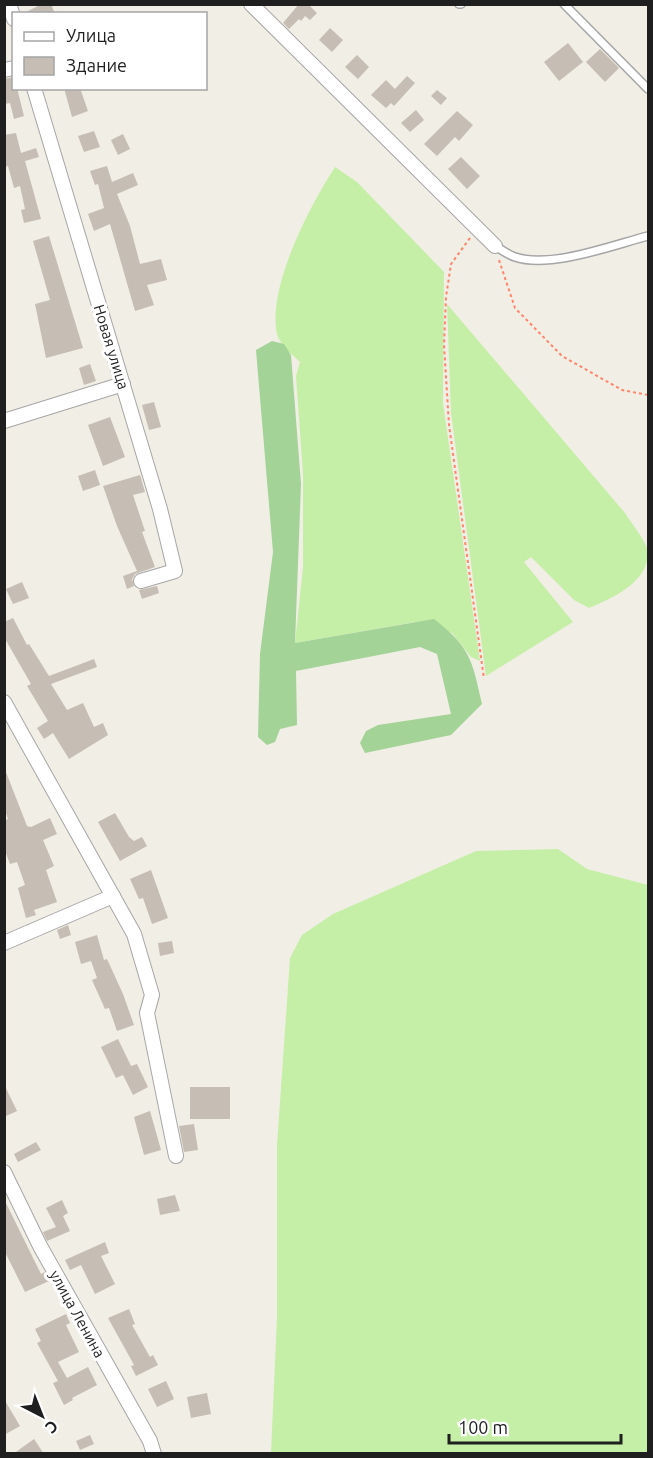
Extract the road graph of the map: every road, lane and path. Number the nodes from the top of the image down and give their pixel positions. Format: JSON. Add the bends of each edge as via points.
{"nodes":[{"id":1,"x":251,"y":4,"type":"edge"},
{"id":2,"x":564,"y":4,"type":"edge"},
{"id":3,"x":648,"y":89,"type":"edge"},
{"id":4,"x":35,"y":90,"type":"edge"},
{"id":5,"x":478,"y":230,"type":"junction"},
{"id":6,"x":648,"y":236,"type":"edge"},
{"id":7,"x":495,"y":246,"type":"junction"},
{"id":8,"x":123,"y":384,"type":"junction"},
{"id":9,"x":648,"y":395,"type":"edge"},
{"id":10,"x":4,"y":421,"type":"edge"},
{"id":11,"x":141,"y":581,"type":"dead end"},
{"id":12,"x":484,"y":679,"type":"dead end"},
{"id":13,"x":4,"y":702,"type":"edge"},
{"id":14,"x":113,"y":896,"type":"junction"},
{"id":15,"x":4,"y":943,"type":"edge"},
{"id":16,"x":176,"y":1156,"type":"dead end"},
{"id":17,"x":4,"y":1172,"type":"edge"},
{"id":18,"x":154,"y":1454,"type":"edge"}],
"edges":[{"from":1,"to":5,"type":"street"},
{"from":2,"to":3,"type":"lane"},
{"from":4,"to":8,"type":"street","name":"Новая улица"},
{"from":5,"to":7,"type":"street"},
{"from":5,"to":12,"type":"path","via":[[451,264],[444,345],[449,425]]},
{"from":6,"to":7,"type":"lane","via":[[570,256],[536,260],[516,257]]},
{"from":7,"to":9,"type":"path","via":[[515,308],[562,356],[622,390]]},
{"from":8,"to":10,"type":"street"},
{"from":8,"to":11,"type":"street","name":"Новая улица","via":[[175,571]]},
{"from":13,"to":14,"type":"street"},
{"from":14,"to":15,"type":"street"},
{"from":14,"to":16,"type":"street","via":[[134,934],[152,995],[147,1013]]},
{"from":17,"to":18,"type":"street","name":"улица Ленина"}]}
